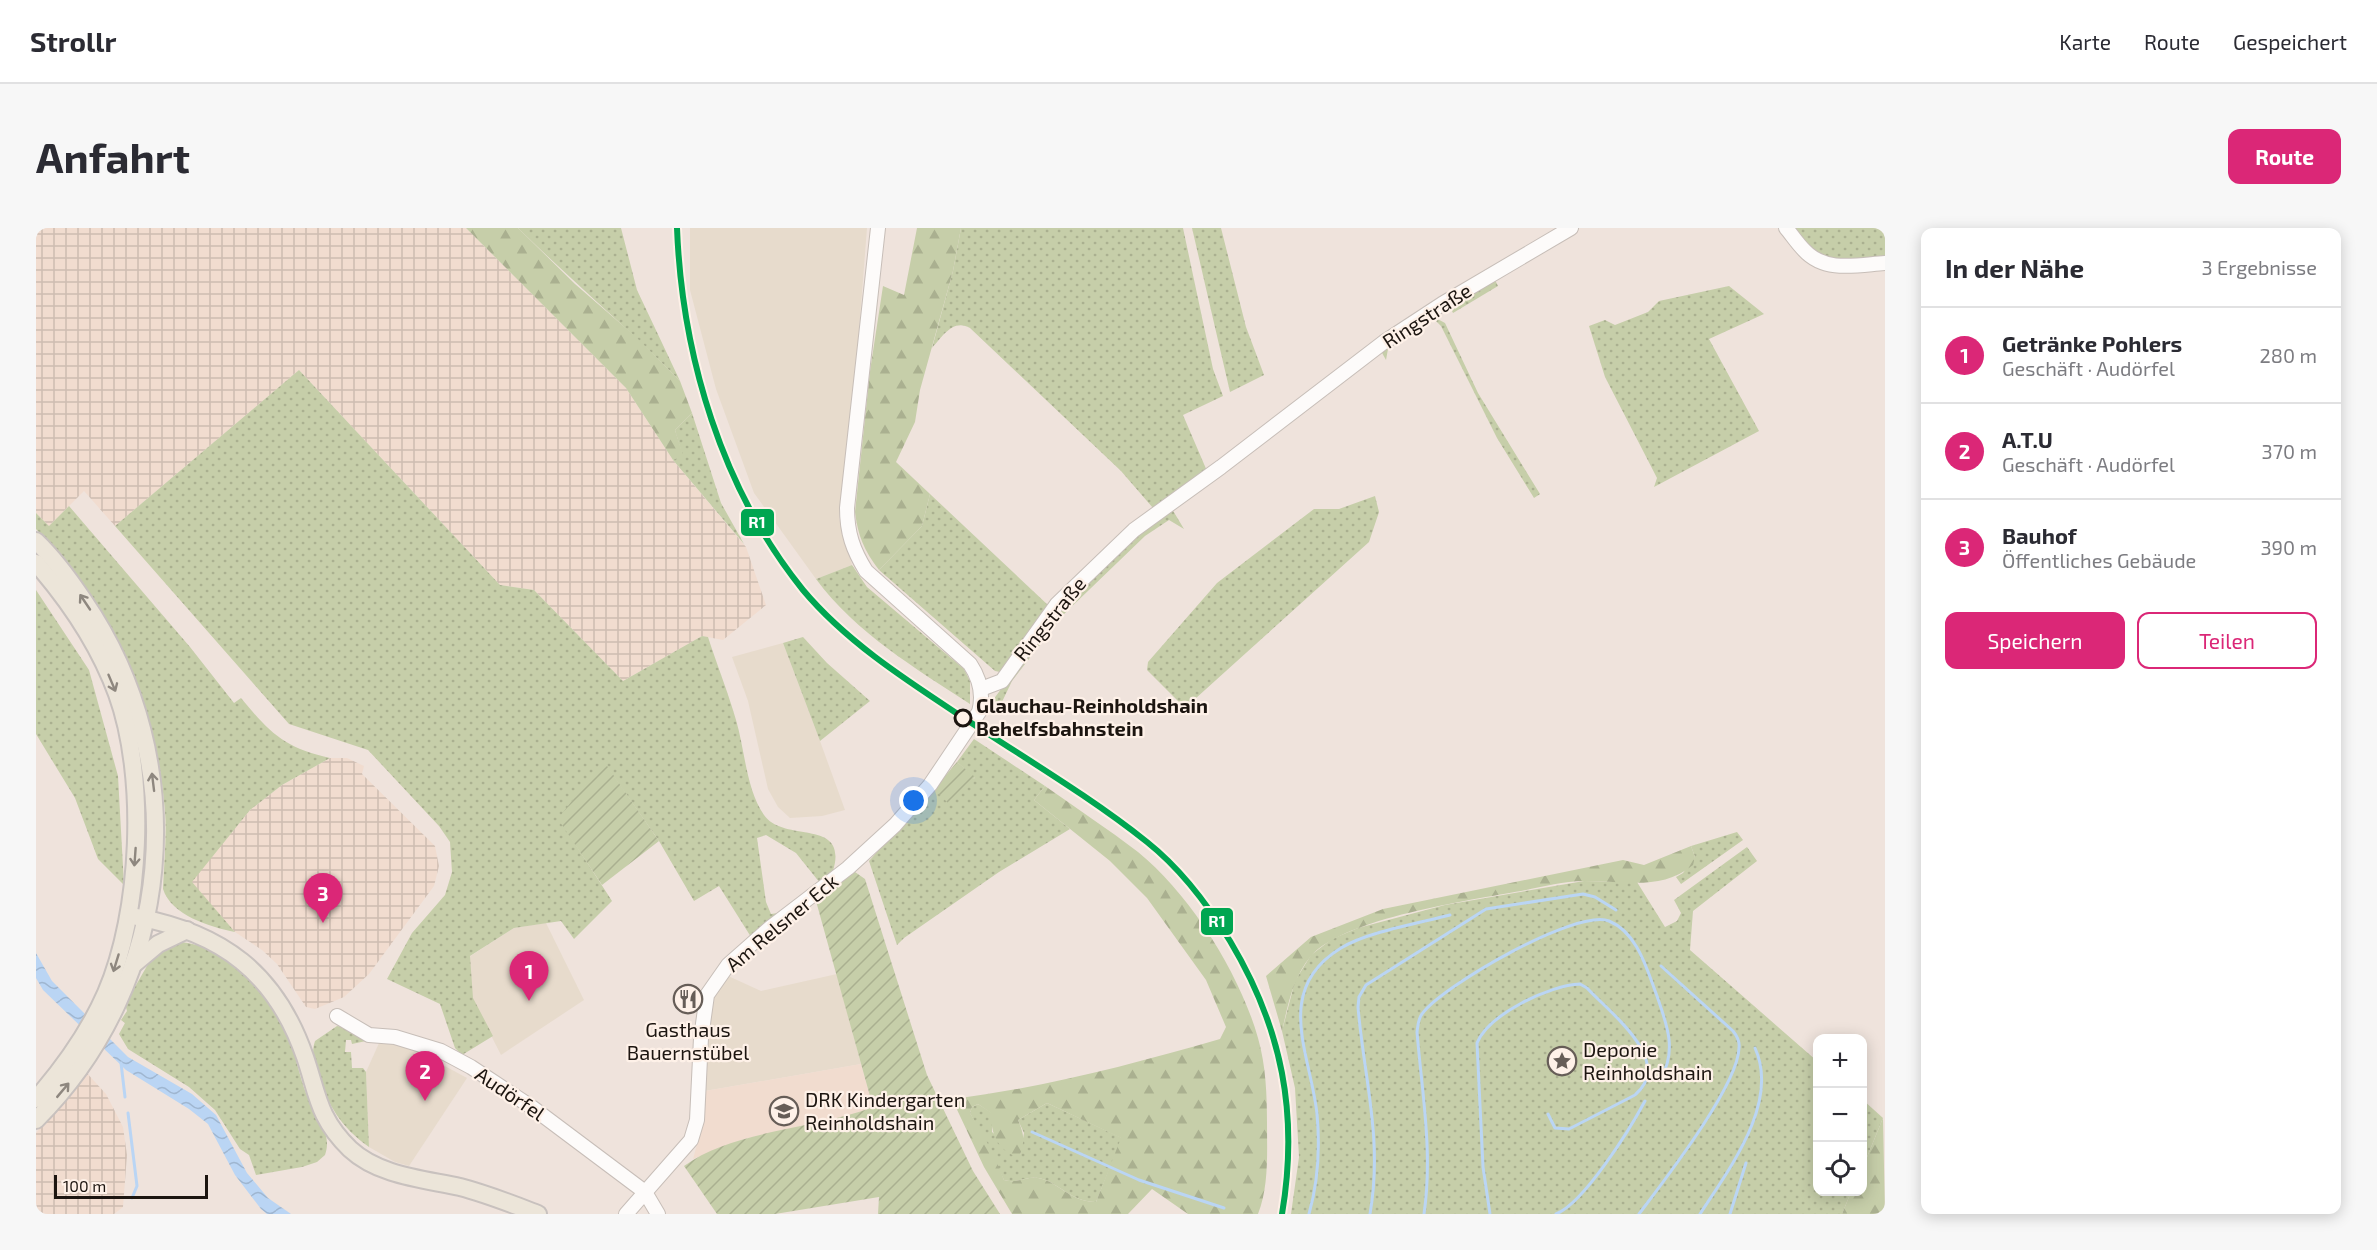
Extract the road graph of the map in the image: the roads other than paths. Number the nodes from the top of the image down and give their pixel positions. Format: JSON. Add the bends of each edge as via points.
{"nodes":[{"id":1,"x":878,"y":228,"type":"edge"},
{"id":2,"x":1571,"y":228,"type":"edge"},
{"id":3,"x":1786,"y":228,"type":"edge"},
{"id":4,"x":1885,"y":263,"type":"edge"},
{"id":5,"x":36,"y":541,"type":"edge"},
{"id":6,"x":36,"y":563,"type":"edge"},
{"id":7,"x":981,"y":689,"type":"junction"},
{"id":8,"x":128,"y":916,"type":"junction"},
{"id":9,"x":146,"y":919,"type":"junction"},
{"id":10,"x":187,"y":930,"type":"junction"},
{"id":11,"x":133,"y":964,"type":"junction"},
{"id":12,"x":105,"y":1012,"type":"junction"},
{"id":13,"x":337,"y":1016,"type":"dead end"},
{"id":14,"x":81,"y":1053,"type":"junction"},
{"id":15,"x":36,"y":1099,"type":"edge"},
{"id":16,"x":36,"y":1120,"type":"edge"},
{"id":17,"x":645,"y":1192,"type":"junction"},
{"id":18,"x":538,"y":1214,"type":"edge"},
{"id":19,"x":626,"y":1214,"type":"edge"},
{"id":20,"x":658,"y":1214,"type":"edge"}],
"edges":[{"from":1,"to":7,"type":"street","via":[[847,508],[848,533],[866,571],[970,664]]},
{"from":2,"to":7,"type":"street","name":"Ringstraße","via":[[1384,342],[1134,530],[1057,604],[1002,681]]},
{"from":3,"to":4,"type":"street","via":[[1810,256],[1826,264]]},
{"from":9,"to":5,"type":"main road","one_way":true,"via":[[154,871],[156,806],[143,727],[115,651],[66,573]]},
{"from":6,"to":8,"type":"main road","one_way":true,"via":[[88,634],[117,696],[130,757],[135,808]]},
{"from":7,"to":17,"type":"street","name":"Am Relsner Eck","via":[[979,712],[930,785],[848,868],[728,965],[707,996],[698,1120],[691,1140]]},
{"from":8,"to":9,"type":"main road"},
{"from":8,"to":12,"type":"main road","one_way":true},
{"from":9,"to":10,"type":"main road"},
{"from":9,"to":11,"type":"main road"},
{"from":10,"to":11,"type":"main road","via":[[158,944]]},
{"from":10,"to":18,"type":"main road","via":[[239,957],[264,982],[287,1015],[316,1098],[332,1128],[351,1150],[373,1164],[420,1180],[490,1196]]},
{"from":11,"to":12,"type":"main road"},
{"from":12,"to":14,"type":"main road"},
{"from":13,"to":17,"type":"street","name":"Audörfel","via":[[369,1035],[395,1037],[441,1051],[471,1067]]},
{"from":14,"to":15,"type":"main road"},
{"from":16,"to":14,"type":"main road","one_way":true},
{"from":17,"to":19,"type":"street","name":"Am Relsner Eck"},
{"from":17,"to":20,"type":"street","name":"Audörfel"}]}
